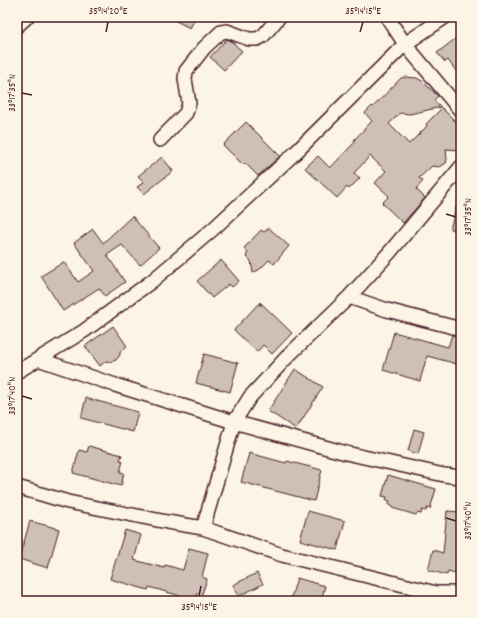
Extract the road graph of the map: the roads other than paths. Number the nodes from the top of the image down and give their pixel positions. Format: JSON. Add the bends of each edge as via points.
{"nodes":[{"id":1,"x":27,"y":17,"type":"edge"},
{"id":2,"x":280,"y":17,"type":"edge"},
{"id":3,"x":386,"y":17,"type":"edge"},
{"id":4,"x":445,"y":17,"type":"edge"},
{"id":5,"x":17,"y":26,"type":"edge"},
{"id":6,"x":405,"y":44,"type":"junction"},
{"id":7,"x":461,"y":111,"type":"edge"},
{"id":8,"x":160,"y":140,"type":"dead end"},
{"id":9,"x":461,"y":167,"type":"edge"},
{"id":10,"x":349,"y":297,"type":"junction"},
{"id":11,"x":461,"y":328,"type":"edge"},
{"id":12,"x":38,"y":359,"type":"junction"},
{"id":13,"x":17,"y":372,"type":"edge"},
{"id":14,"x":234,"y":422,"type":"junction"},
{"id":15,"x":461,"y":477,"type":"edge"},
{"id":16,"x":17,"y":487,"type":"edge"},
{"id":17,"x":203,"y":528,"type":"junction"},
{"id":18,"x":461,"y":593,"type":"edge"}],
"edges":[{"from":1,"to":5,"type":"street"},
{"from":2,"to":8,"type":"street","via":[[257,39],[249,39],[227,31],[221,32],[204,48],[186,71],[190,103],[186,113]]},
{"from":3,"to":6,"type":"street"},
{"from":4,"to":6,"type":"street"},
{"from":6,"to":7,"type":"street"},
{"from":6,"to":12,"type":"street","via":[[294,154],[212,230],[152,281],[84,331]]},
{"from":9,"to":10,"type":"street"},
{"from":10,"to":11,"type":"street","via":[[387,310]]},
{"from":10,"to":14,"type":"street","via":[[250,397]]},
{"from":12,"to":13,"type":"street"},
{"from":12,"to":14,"type":"street"},
{"from":14,"to":15,"type":"street","via":[[346,453]]},
{"from":14,"to":17,"type":"street"},
{"from":16,"to":17,"type":"street","via":[[68,502]]},
{"from":17,"to":18,"type":"street","via":[[282,555],[436,593]]}]}
